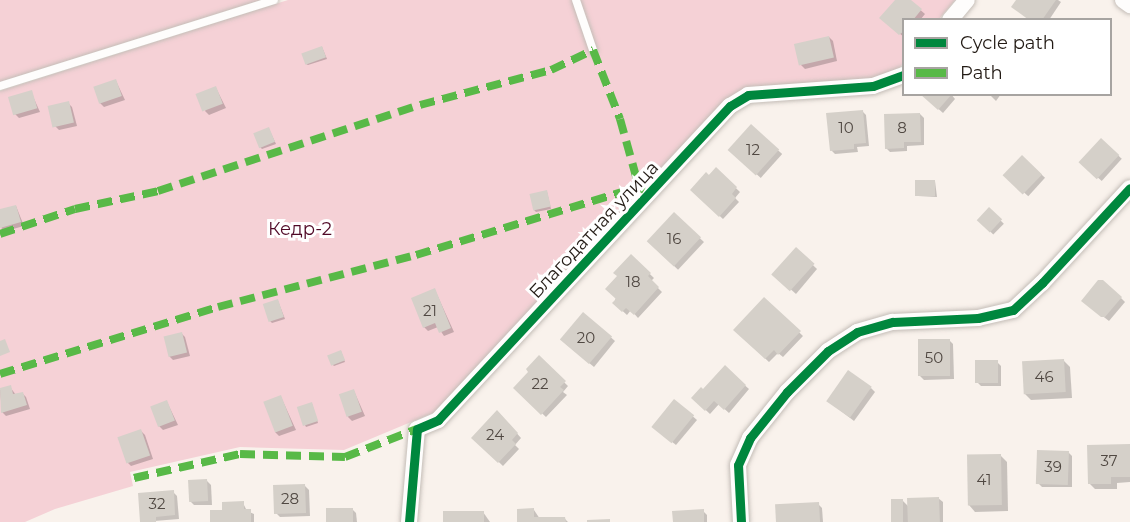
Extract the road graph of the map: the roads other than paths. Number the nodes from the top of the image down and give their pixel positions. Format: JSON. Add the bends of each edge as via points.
{"nodes":[{"id":1,"x":274,"y":0,"type":"edge"},
{"id":2,"x":576,"y":0,"type":"edge"},
{"id":3,"x":967,"y":0,"type":"edge"},
{"id":4,"x":1124,"y":0,"type":"edge"},
{"id":5,"x":1130,"y":5,"type":"edge"},
{"id":6,"x":952,"y":18,"type":"edge"},
{"id":7,"x":593,"y":50,"type":"dead end"},
{"id":8,"x":902,"y":75,"type":"edge"},
{"id":9,"x":0,"y":86,"type":"edge"},
{"id":10,"x":1130,"y":188,"type":"edge"},
{"id":11,"x":409,"y":522,"type":"edge"},
{"id":12,"x":741,"y":522,"type":"edge"}],
"edges":[{"from":1,"to":9,"type":"lane"},
{"from":2,"to":7,"type":"lane"},
{"from":3,"to":6,"type":"street"},
{"from":4,"to":5,"type":"street"},
{"from":8,"to":11,"type":"street","name":"Благодатная улица","via":[[873,86],[748,95],[730,106],[438,420],[417,429]]},
{"from":10,"to":12,"type":"street","via":[[1013,310],[978,318],[893,322],[857,332],[828,351],[787,392],[750,438],[738,465]]}]}
